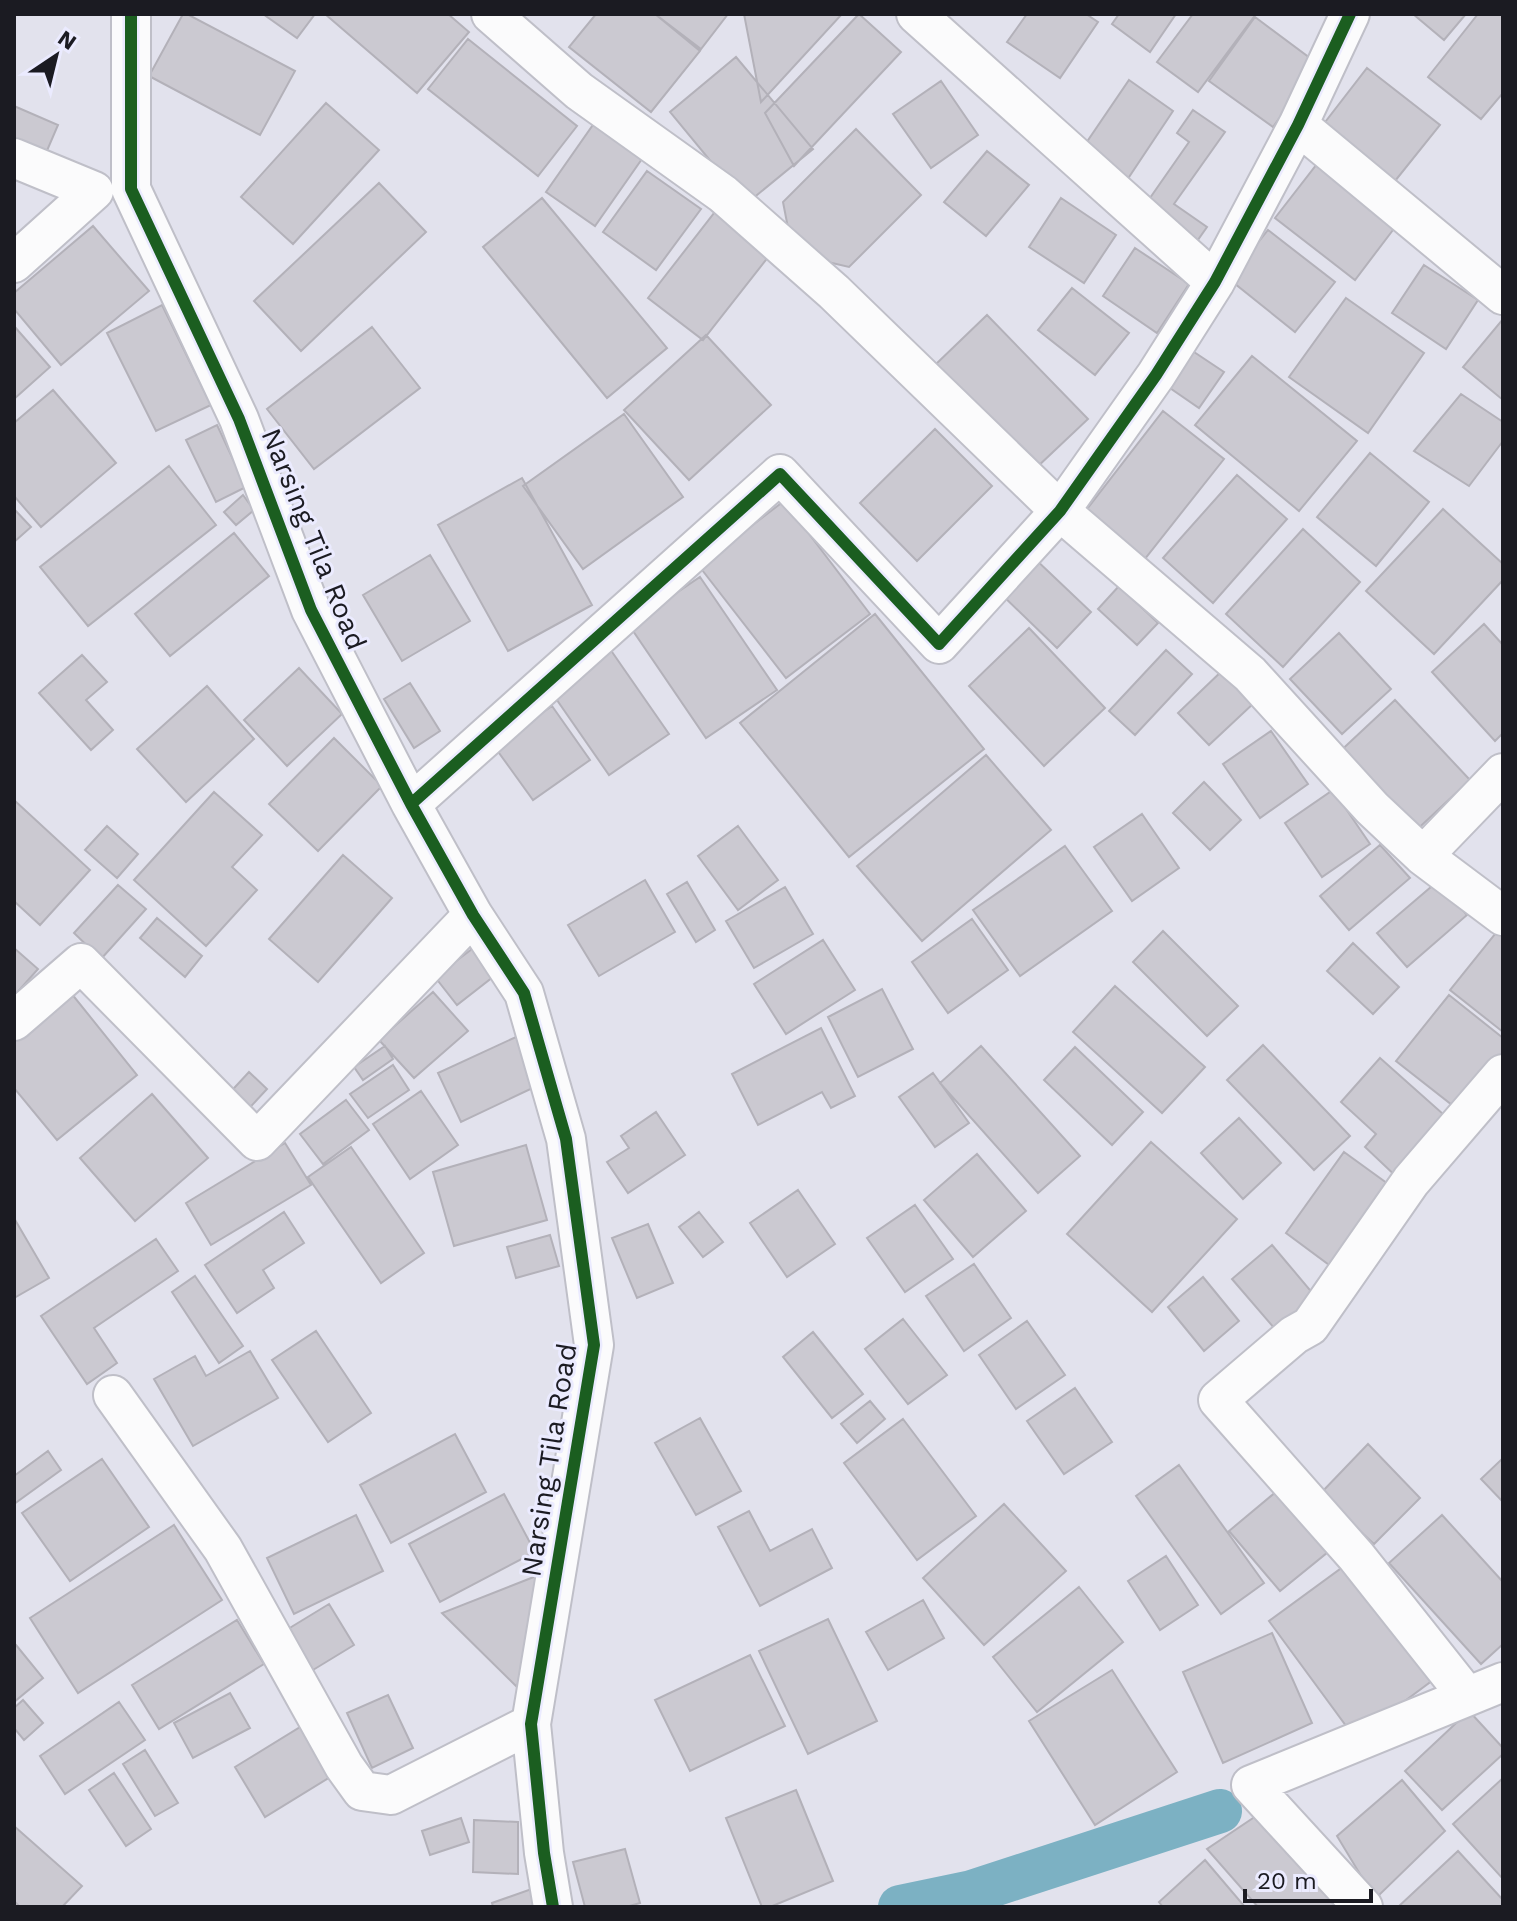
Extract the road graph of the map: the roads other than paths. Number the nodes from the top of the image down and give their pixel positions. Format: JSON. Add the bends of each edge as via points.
{"nodes":[{"id":1,"x":131,"y":14,"type":"edge"},
{"id":2,"x":491,"y":14,"type":"edge"},
{"id":3,"x":916,"y":14,"type":"edge"},
{"id":4,"x":1350,"y":14,"type":"edge"},
{"id":5,"x":1298,"y":125,"type":"junction"},
{"id":6,"x":14,"y":158,"type":"edge"},
{"id":7,"x":113,"y":190,"type":"junction"},
{"id":8,"x":14,"y":263,"type":"edge"},
{"id":9,"x":1215,"y":282,"type":"junction"},
{"id":10,"x":1503,"y":295,"type":"edge"},
{"id":11,"x":1060,"y":511,"type":"junction"},
{"id":12,"x":1503,"y":773,"type":"edge"},
{"id":13,"x":411,"y":804,"type":"junction"},
{"id":14,"x":1423,"y":856,"type":"junction"},
{"id":15,"x":473,"y":915,"type":"junction"},
{"id":16,"x":1503,"y":916,"type":"edge"},
{"id":17,"x":14,"y":1021,"type":"edge"},
{"id":18,"x":1503,"y":1074,"type":"edge"},
{"id":19,"x":113,"y":1395,"type":"dead end"},
{"id":20,"x":1503,"y":1682,"type":"edge"},
{"id":21,"x":1467,"y":1696,"type":"junction"},
{"id":22,"x":531,"y":1724,"type":"junction"},
{"id":23,"x":553,"y":1907,"type":"edge"},
{"id":24,"x":1363,"y":1907,"type":"edge"}],
"edges":[{"from":1,"to":7,"type":"street","name":"Narsing Tila Road"},
{"from":2,"to":11,"type":"street","via":[[579,91],[723,194],[834,292]]},
{"from":3,"to":9,"type":"street"},
{"from":4,"to":5,"type":"street"},
{"from":5,"to":9,"type":"street"},
{"from":5,"to":10,"type":"street"},
{"from":6,"to":7,"type":"street"},
{"from":7,"to":8,"type":"street"},
{"from":7,"to":13,"type":"street","name":"Narsing Tila Road","via":[[239,419],[311,610]]},
{"from":9,"to":11,"type":"street"},
{"from":11,"to":13,"type":"street","via":[[939,644],[780,474]]},
{"from":11,"to":14,"type":"street","via":[[1250,674]]},
{"from":12,"to":14,"type":"street"},
{"from":13,"to":15,"type":"street","name":"Narsing Tila Road"},
{"from":14,"to":16,"type":"street"},
{"from":15,"to":17,"type":"street","via":[[257,1141],[81,963]]},
{"from":15,"to":22,"type":"street","name":"Narsing Tila Road","via":[[524,993],[566,1139],[594,1345]]},
{"from":18,"to":21,"type":"street","via":[[1411,1181],[1310,1326],[1218,1400],[1356,1556]]},
{"from":19,"to":22,"type":"street","via":[[223,1549],[362,1791],[391,1795]]},
{"from":20,"to":21,"type":"street"},
{"from":21,"to":24,"type":"street","via":[[1251,1785]]},
{"from":22,"to":23,"type":"street","name":"Narsing Tila Road"}]}
